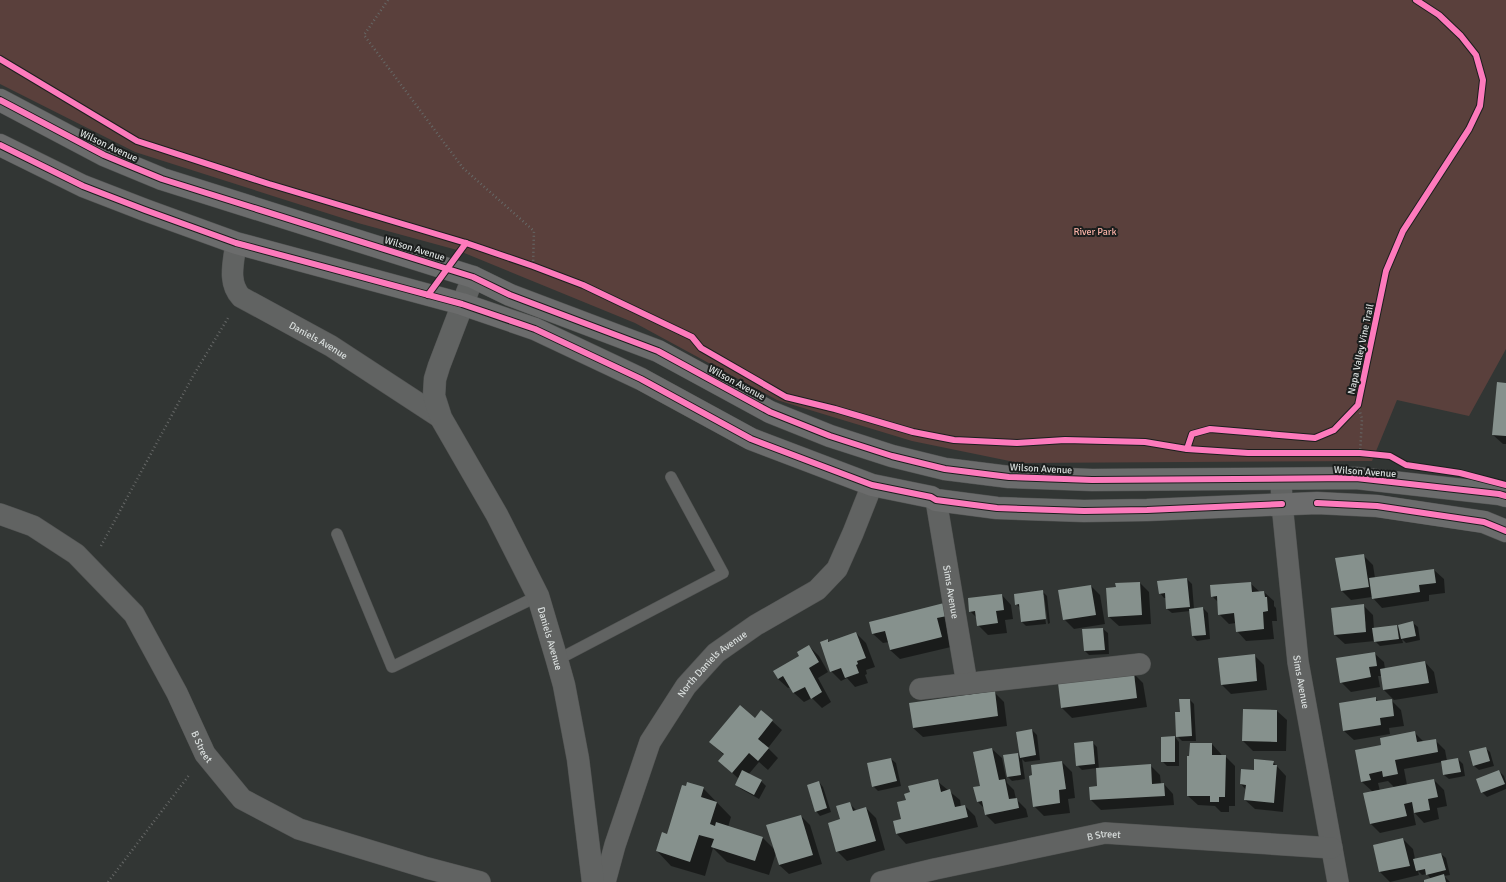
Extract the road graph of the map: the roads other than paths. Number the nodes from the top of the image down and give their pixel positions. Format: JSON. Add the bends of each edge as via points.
{"nodes":[{"id":1,"x":0,"y":100,"type":"edge"},
{"id":2,"x":0,"y":145,"type":"edge"},
{"id":3,"x":236,"y":243,"type":"junction"},
{"id":4,"x":473,"y":277,"type":"junction"},
{"id":5,"x":462,"y":304,"type":"junction"},
{"id":6,"x":441,"y":418,"type":"junction"},
{"id":7,"x":671,"y":477,"type":"dead end"},
{"id":8,"x":1281,"y":479,"type":"junction"},
{"id":9,"x":872,"y":485,"type":"junction"},
{"id":10,"x":1506,"y":496,"type":"edge"},
{"id":11,"x":936,"y":500,"type":"junction"},
{"id":12,"x":1282,"y":504,"type":"junction"},
{"id":13,"x":0,"y":514,"type":"edge"},
{"id":14,"x":1506,"y":531,"type":"edge"},
{"id":15,"x":337,"y":534,"type":"dead end"},
{"id":16,"x":538,"y":596,"type":"junction"},
{"id":17,"x":557,"y":660,"type":"junction"},
{"id":18,"x":1140,"y":664,"type":"dead end"},
{"id":19,"x":967,"y":684,"type":"junction"},
{"id":20,"x":920,"y":689,"type":"dead end"},
{"id":21,"x":1332,"y":848,"type":"junction"},
{"id":22,"x":480,"y":882,"type":"edge"},
{"id":23,"x":593,"y":882,"type":"edge"},
{"id":24,"x":605,"y":882,"type":"edge"},
{"id":25,"x":881,"y":882,"type":"edge"},
{"id":26,"x":1338,"y":882,"type":"edge"}],
"edges":[{"from":1,"to":4,"type":"main road","name":"Wilson Avenue","via":[[104,155],[162,179]]},
{"from":2,"to":3,"type":"main road","via":[[82,186]]},
{"from":3,"to":5,"type":"main road"},
{"from":3,"to":6,"type":"street","name":"Daniels Avenue","via":[[232,282],[235,291],[241,297],[331,346]]},
{"from":4,"to":5,"type":"street","name":"Daniels Avenue"},
{"from":4,"to":8,"type":"main road","name":"Wilson Avenue","via":[[510,295],[658,351],[777,414],[830,436],[945,469],[1016,477],[1092,480]]},
{"from":5,"to":6,"type":"street","name":"Daniels Avenue","via":[[435,379],[434,396]]},
{"from":5,"to":9,"type":"main road","via":[[535,329],[642,379],[751,439]]},
{"from":6,"to":16,"type":"street","name":"Daniels Avenue","via":[[497,515]]},
{"from":7,"to":17,"type":"lane","via":[[724,573]]},
{"from":8,"to":10,"type":"main road","name":"Wilson Avenue","via":[[1356,478]]},
{"from":8,"to":12,"type":"street","name":"Sims Avenue"},
{"from":9,"to":11,"type":"main road"},
{"from":9,"to":24,"type":"street","name":"North Daniels Avenue","via":[[837,569],[817,590],[756,625],[716,653],[686,686],[650,742]]},
{"from":11,"to":12,"type":"main road","via":[[997,508],[1084,511]]},
{"from":11,"to":19,"type":"street","name":"Sims Avenue"},
{"from":12,"to":14,"type":"main road","via":[[1317,502],[1377,506],[1484,522]]},
{"from":12,"to":21,"type":"street","name":"Sims Avenue","via":[[1298,662]]},
{"from":13,"to":22,"type":"street","name":"B Street","via":[[33,526],[76,554],[134,614],[177,693],[205,754],[242,799],[299,829]]},
{"from":15,"to":16,"type":"lane","via":[[392,667]]},
{"from":16,"to":17,"type":"street","name":"Daniels Avenue"},
{"from":17,"to":23,"type":"street","name":"Daniels Avenue","via":[[578,758]]},
{"from":18,"to":19,"type":"street"},
{"from":19,"to":20,"type":"street"},
{"from":21,"to":25,"type":"street","name":"B Street","via":[[1105,833]]},
{"from":21,"to":26,"type":"street","name":"Sims Avenue"}]}
